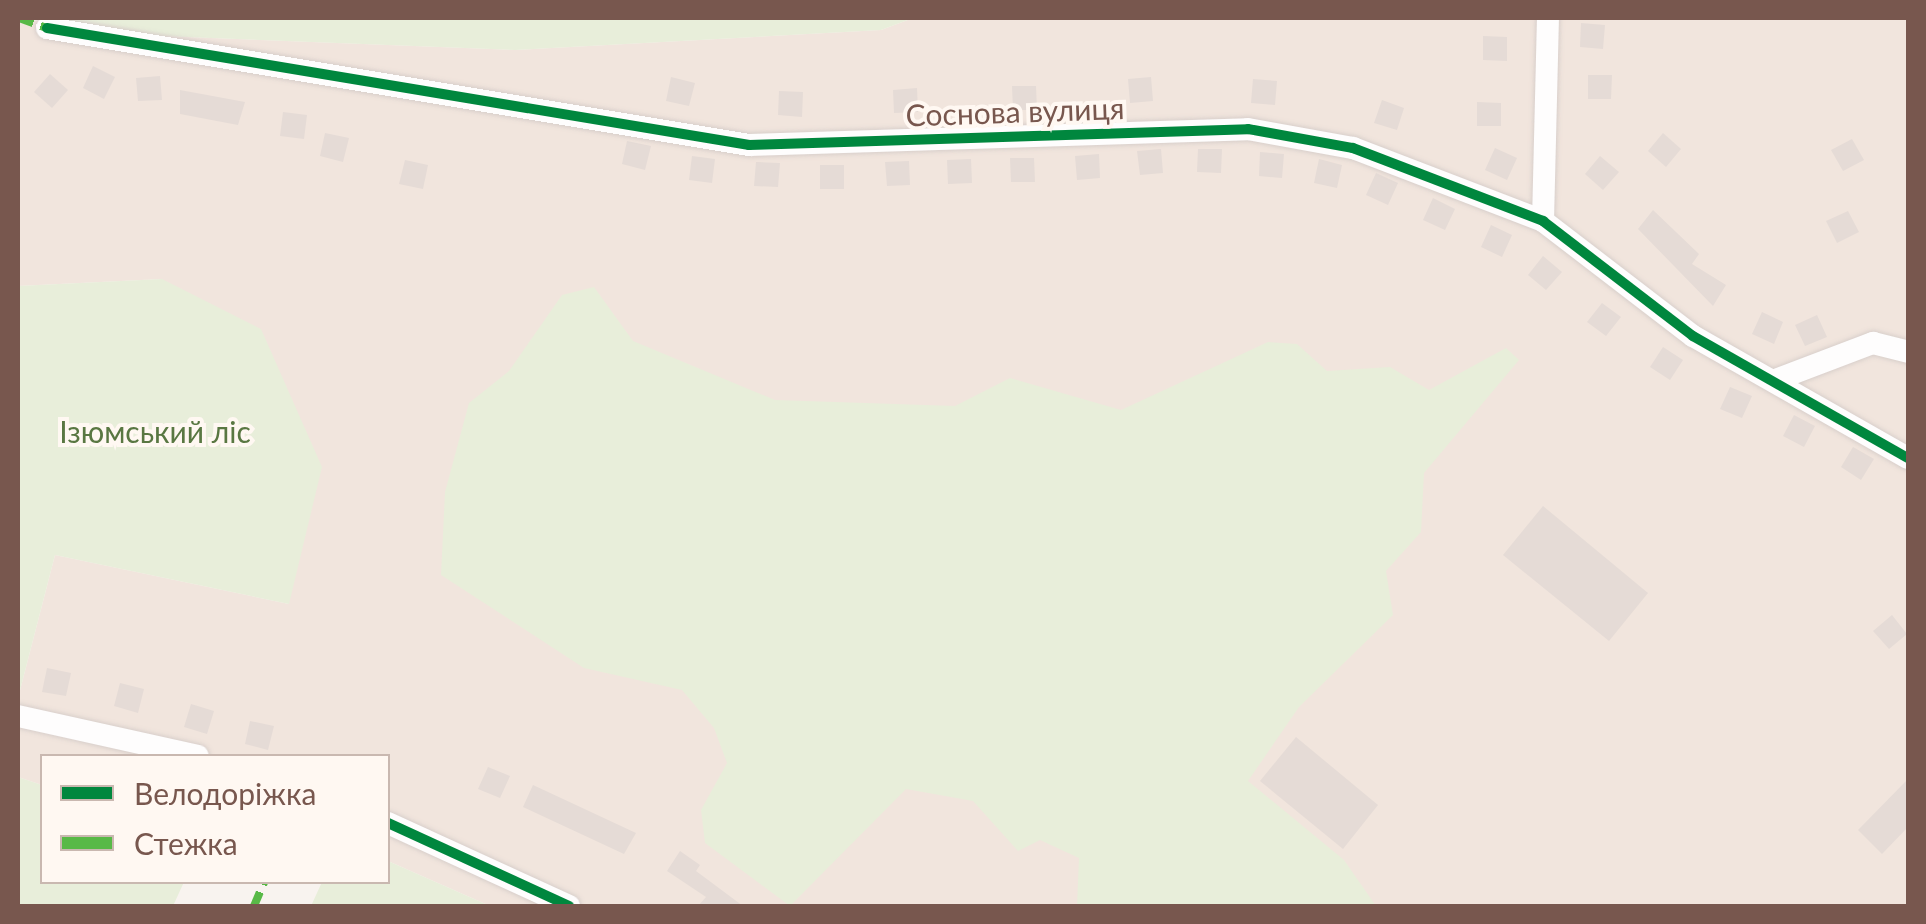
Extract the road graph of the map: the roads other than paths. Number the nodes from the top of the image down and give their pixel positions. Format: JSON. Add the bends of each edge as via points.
{"nodes":[{"id":1,"x":1548,"y":18,"type":"edge"},
{"id":2,"x":47,"y":28,"type":"dead end"},
{"id":3,"x":1542,"y":221,"type":"junction"},
{"id":4,"x":1908,"y":352,"type":"edge"},
{"id":5,"x":1778,"y":379,"type":"junction"},
{"id":6,"x":1908,"y":458,"type":"edge"},
{"id":7,"x":18,"y":716,"type":"edge"},
{"id":8,"x":189,"y":754,"type":"edge"},
{"id":9,"x":390,"y":824,"type":"edge"},
{"id":10,"x":569,"y":906,"type":"edge"}],
"edges":[{"from":1,"to":3,"type":"street"},
{"from":2,"to":3,"type":"street","name":"Соснова вулиця","via":[[750,145],[1248,129],[1352,148]]},
{"from":3,"to":5,"type":"street","name":"Соснова вулиця","via":[[1693,336]]},
{"from":4,"to":5,"type":"street","via":[[1873,343]]},
{"from":5,"to":6,"type":"street","name":"Соснова вулиця"},
{"from":7,"to":8,"type":"street"},
{"from":9,"to":10,"type":"street"}]}
